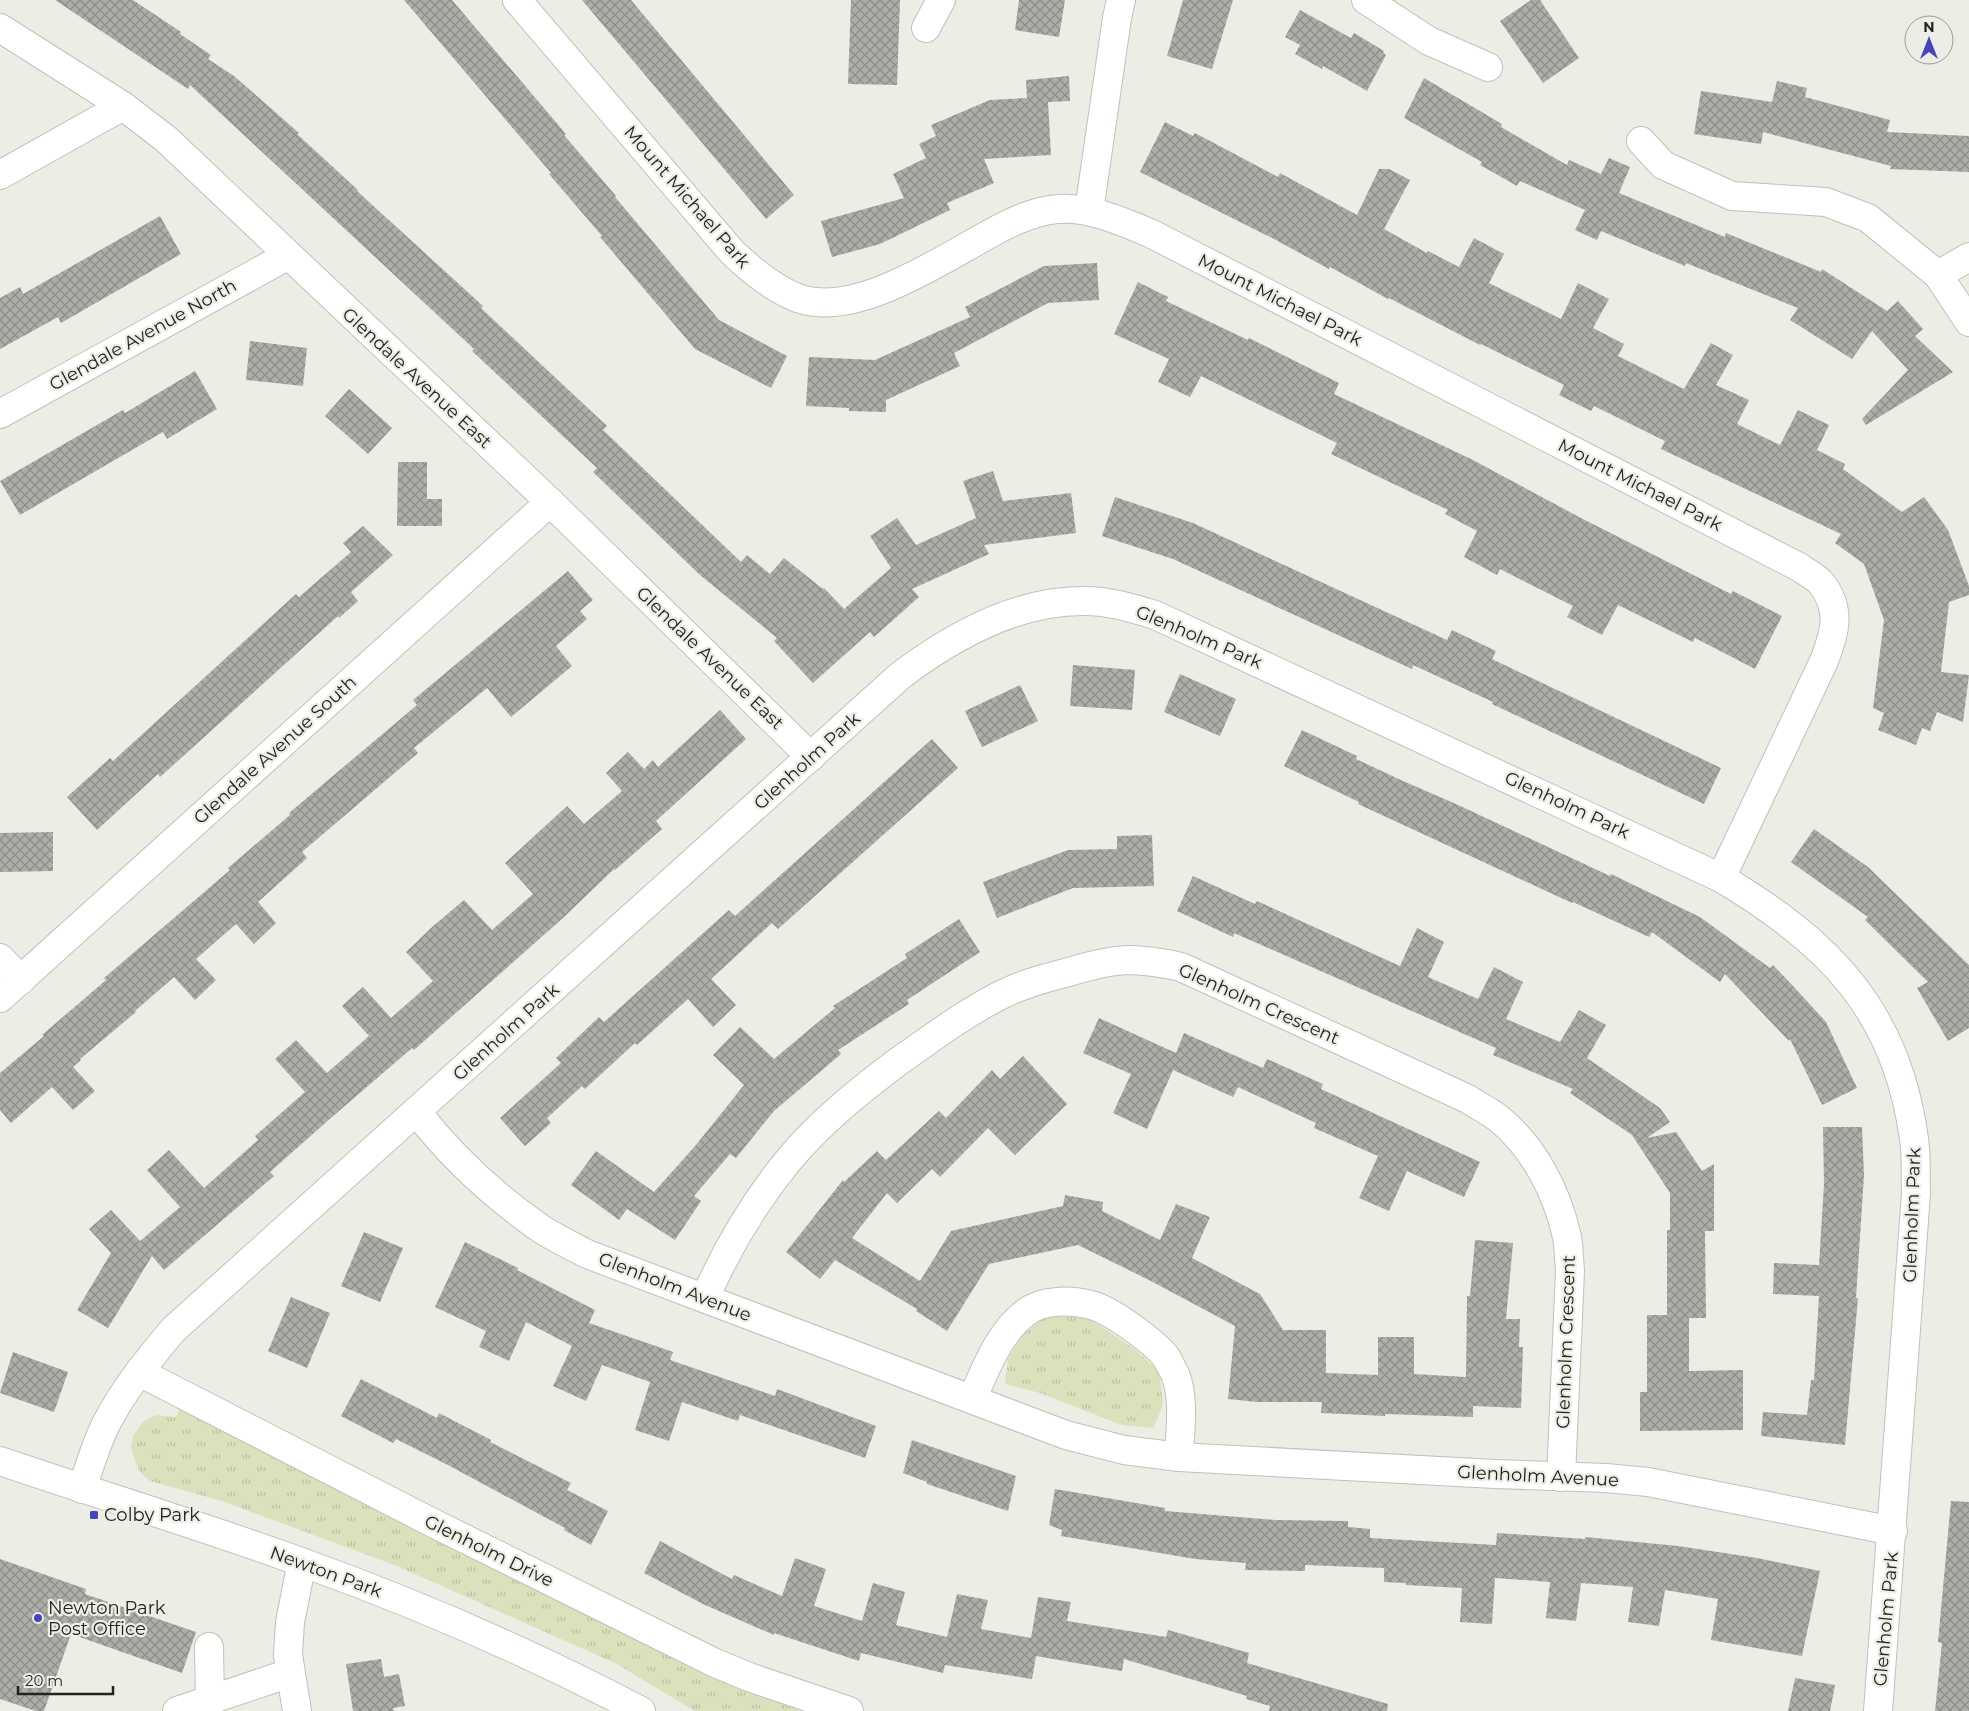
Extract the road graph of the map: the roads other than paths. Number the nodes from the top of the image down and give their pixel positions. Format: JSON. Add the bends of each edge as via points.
{"nodes":[{"id":1,"x":517,"y":0,"type":"edge"},
{"id":2,"x":941,"y":0,"type":"edge"},
{"id":3,"x":1121,"y":0,"type":"edge"},
{"id":4,"x":1366,"y":0,"type":"edge"},
{"id":5,"x":0,"y":28,"type":"edge"},
{"id":6,"x":926,"y":28,"type":"dead end"},
{"id":7,"x":1488,"y":67,"type":"dead end"},
{"id":8,"x":123,"y":106,"type":"junction"},
{"id":9,"x":1641,"y":140,"type":"dead end"},
{"id":10,"x":0,"y":176,"type":"edge"},
{"id":11,"x":1089,"y":211,"type":"junction"},
{"id":12,"x":287,"y":256,"type":"junction"},
{"id":13,"x":1969,"y":256,"type":"edge"},
{"id":14,"x":1938,"y":275,"type":"junction"},
{"id":15,"x":1969,"y":322,"type":"edge"},
{"id":16,"x":0,"y":414,"type":"edge"},
{"id":17,"x":550,"y":502,"type":"junction"},
{"id":18,"x":811,"y":757,"type":"junction"},
{"id":19,"x":1721,"y":878,"type":"junction"},
{"id":20,"x":0,"y":958,"type":"edge"},
{"id":21,"x":21,"y":980,"type":"junction"},
{"id":22,"x":0,"y":998,"type":"edge"},
{"id":23,"x":417,"y":1112,"type":"junction"},
{"id":24,"x":705,"y":1298,"type":"junction"},
{"id":25,"x":139,"y":1372,"type":"junction"},
{"id":26,"x":972,"y":1400,"type":"junction"},
{"id":27,"x":1179,"y":1457,"type":"junction"},
{"id":28,"x":0,"y":1461,"type":"edge"},
{"id":29,"x":1561,"y":1476,"type":"junction"},
{"id":30,"x":82,"y":1489,"type":"junction"},
{"id":31,"x":1892,"y":1531,"type":"junction"},
{"id":32,"x":302,"y":1562,"type":"junction"},
{"id":33,"x":209,"y":1648,"type":"dead end"},
{"id":34,"x":290,"y":1673,"type":"junction"},
{"id":35,"x":210,"y":1701,"type":"junction"},
{"id":36,"x":177,"y":1711,"type":"edge"},
{"id":37,"x":297,"y":1711,"type":"edge"},
{"id":38,"x":641,"y":1711,"type":"edge"},
{"id":39,"x":849,"y":1711,"type":"edge"},
{"id":40,"x":1878,"y":1711,"type":"edge"}],
"edges":[{"from":1,"to":11,"type":"street","name":"Mount Michael Park","via":[[732,252],[755,274],[804,300],[852,299],[916,274],[1004,226],[1058,209]]},
{"from":2,"to":6,"type":"street"},
{"from":3,"to":11,"type":"street"},
{"from":4,"to":7,"type":"street","via":[[1429,41]]},
{"from":5,"to":8,"type":"street","name":"Glendale Avenue East"},
{"from":8,"to":10,"type":"street"},
{"from":8,"to":12,"type":"street","name":"Glendale Avenue East","via":[[166,140]]},
{"from":9,"to":14,"type":"street","via":[[1664,165],[1732,196],[1826,202],[1868,218]]},
{"from":11,"to":19,"type":"street","name":"Mount Michael Park","via":[[1150,233],[1799,567],[1820,582],[1831,600],[1836,619],[1832,640]]},
{"from":12,"to":16,"type":"street","name":"Glendale Avenue North"},
{"from":12,"to":17,"type":"street","name":"Glendale Avenue East"},
{"from":13,"to":14,"type":"street"},
{"from":14,"to":15,"type":"street"},
{"from":17,"to":18,"type":"street","name":"Glendale Avenue East"},
{"from":17,"to":21,"type":"street","name":"Glendale Avenue South"},
{"from":18,"to":19,"type":"street","name":"Glenholm Park","via":[[901,675],[932,651],[972,630],[1012,613],[1049,605],[1084,601],[1117,604],[1155,615]]},
{"from":18,"to":23,"type":"street","name":"Glenholm Park"},
{"from":19,"to":31,"type":"street","name":"Glenholm Park","via":[[1776,914],[1817,947],[1853,985],[1878,1022],[1906,1093],[1915,1141],[1916,1193]]},
{"from":20,"to":21,"type":"street"},
{"from":21,"to":22,"type":"street","name":"Glendale Avenue South"},
{"from":23,"to":24,"type":"street","name":"Glenholm Avenue","via":[[490,1190],[538,1227],[587,1254]]},
{"from":23,"to":25,"type":"street","name":"Glenholm Park","via":[[173,1330]]},
{"from":24,"to":26,"type":"street","name":"Glenholm Avenue"},
{"from":24,"to":29,"type":"street","name":"Glenholm Crescent","via":[[740,1226],[787,1162],[861,1089],[919,1047],[1002,994],[1042,980],[1085,967],[1130,960],[1172,965],[1468,1099],[1498,1119],[1525,1146],[1543,1172],[1568,1238],[1570,1271]]},
{"from":25,"to":30,"type":"street","name":"Glenholm Park","via":[[105,1426]]},
{"from":25,"to":39,"type":"street","name":"Glenholm Drive","via":[[714,1662]]},
{"from":26,"to":27,"type":"street","name":"Glenholm Avenue","via":[[1066,1435],[1124,1450]]},
{"from":26,"to":27,"type":"street","via":[[993,1355],[1010,1328],[1026,1311],[1061,1302],[1093,1306],[1118,1318],[1166,1357],[1175,1375],[1180,1398]]},
{"from":27,"to":29,"type":"street","name":"Glenholm Avenue"},
{"from":28,"to":30,"type":"street","name":"Newton Park"},
{"from":29,"to":31,"type":"street","name":"Glenholm Avenue","via":[[1648,1482]]},
{"from":30,"to":32,"type":"street","name":"Newton Park"},
{"from":31,"to":40,"type":"street","name":"Glenholm Park"},
{"from":32,"to":34,"type":"street","via":[[290,1622]]},
{"from":32,"to":38,"type":"street","name":"Newton Park","via":[[491,1637]]},
{"from":33,"to":35,"type":"street"},
{"from":34,"to":35,"type":"street"},
{"from":34,"to":37,"type":"street"},
{"from":35,"to":36,"type":"street"}]}
